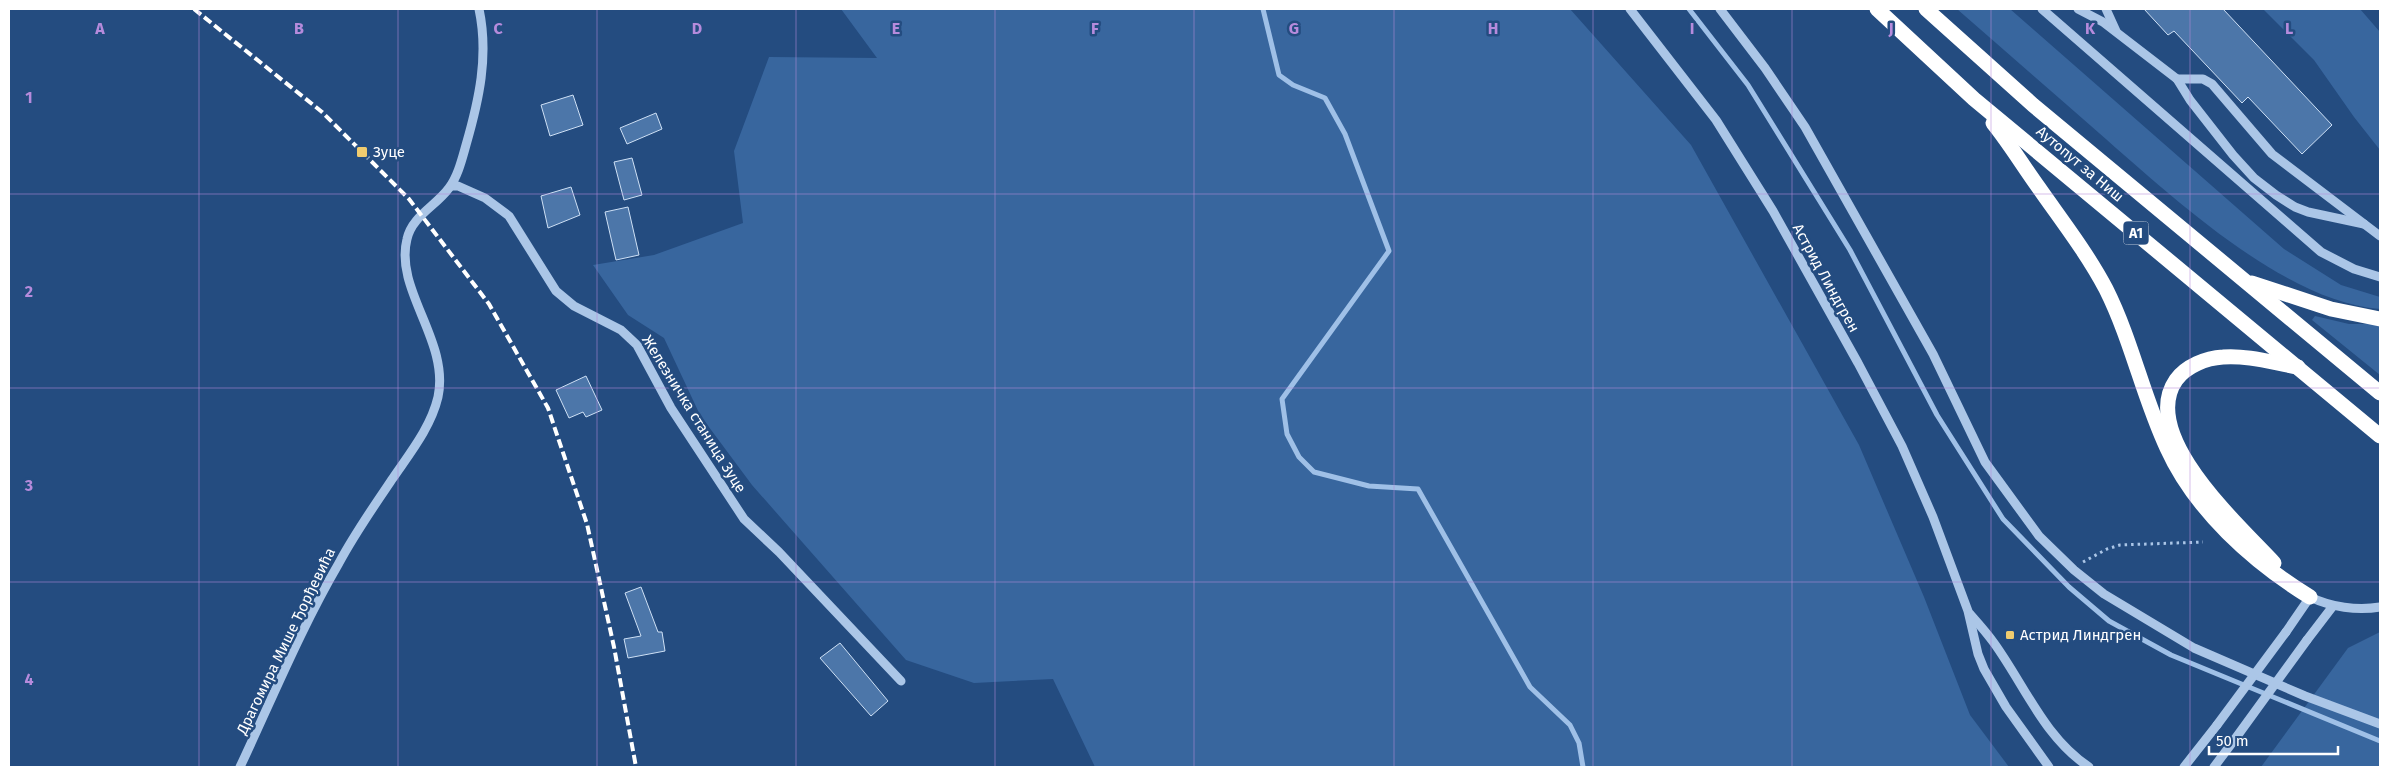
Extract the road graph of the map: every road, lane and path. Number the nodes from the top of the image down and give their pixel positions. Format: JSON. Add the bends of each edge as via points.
{"nodes":[{"id":1,"x":479,"y":9,"type":"edge"},
{"id":2,"x":1630,"y":9,"type":"edge"},
{"id":3,"x":1720,"y":9,"type":"edge"},
{"id":4,"x":1877,"y":9,"type":"edge"},
{"id":5,"x":1926,"y":9,"type":"edge"},
{"id":6,"x":2042,"y":9,"type":"edge"},
{"id":7,"x":2078,"y":9,"type":"edge"},
{"id":8,"x":2106,"y":9,"type":"edge"},
{"id":9,"x":2117,"y":33,"type":"junction"},
{"id":10,"x":2177,"y":79,"type":"junction"},
{"id":11,"x":1974,"y":99,"type":"junction"},
{"id":12,"x":451,"y":186,"type":"junction"},
{"id":13,"x":2364,"y":224,"type":"junction"},
{"id":14,"x":2380,"y":236,"type":"edge"},
{"id":15,"x":2380,"y":277,"type":"edge"},
{"id":16,"x":2243,"y":280,"type":"junction"},
{"id":17,"x":2380,"y":319,"type":"edge"},
{"id":18,"x":2299,"y":367,"type":"junction"},
{"id":19,"x":2380,"y":393,"type":"edge"},
{"id":20,"x":2380,"y":436,"type":"edge"},
{"id":21,"x":2203,"y":542,"type":"dead end"},
{"id":22,"x":2074,"y":570,"type":"junction"},
{"id":23,"x":2305,"y":594,"type":"junction"},
{"id":24,"x":2333,"y":606,"type":"junction"},
{"id":25,"x":2380,"y":607,"type":"edge"},
{"id":26,"x":1968,"y":612,"type":"junction"},
{"id":27,"x":901,"y":681,"type":"dead end"},
{"id":28,"x":2380,"y":724,"type":"edge"},
{"id":29,"x":240,"y":767,"type":"edge"},
{"id":30,"x":2049,"y":767,"type":"edge"},
{"id":31,"x":2088,"y":767,"type":"edge"},
{"id":32,"x":2184,"y":767,"type":"edge"},
{"id":33,"x":2214,"y":767,"type":"edge"}],
"edges":[{"from":1,"to":12,"type":"street","name":"Драгомира Мише Ђорђевића","via":[[483,46],[482,84]]},
{"from":2,"to":26,"type":"street","name":"Астрид Линдгрен","via":[[1722,128],[1858,362],[1918,481]]},
{"from":3,"to":22,"type":"street","via":[[1805,127],[1933,354],[1985,462],[2039,536]]},
{"from":4,"to":11,"type":"highway","name":"Аутопут за Ниш","number":"A1"},
{"from":5,"to":16,"type":"highway","name":"Аутопут за Ниш","number":"A1","via":[[2032,105]]},
{"from":6,"to":15,"type":"street","via":[[2321,252],[2354,269]]},
{"from":7,"to":9,"type":"street"},
{"from":8,"to":9,"type":"street"},
{"from":9,"to":10,"type":"street"},
{"from":10,"to":13,"type":"street","via":[[2203,79],[2212,84],[2272,154]]},
{"from":10,"to":13,"type":"street","via":[[2190,100],[2254,178],[2301,210]]},
{"from":11,"to":18,"type":"highway","name":"Аутопут за Ниш","number":"A1"},
{"from":11,"to":23,"type":"highway","via":[[2014,149],[2071,231],[2106,289],[2132,348],[2167,448],[2186,484],[2264,566]]},
{"from":12,"to":27,"type":"street","name":"Железничка станица Зуце","via":[[458,186],[496,204],[509,216],[556,291],[574,306],[621,330],[637,345],[671,408],[744,519]]},
{"from":12,"to":29,"type":"street","name":"Драгомира Мише Ђорђевића","via":[[411,227],[405,247],[410,280],[439,364],[438,398],[432,415],[330,579]]},
{"from":13,"to":14,"type":"street"},
{"from":16,"to":17,"type":"highway","via":[[2331,309]]},
{"from":16,"to":19,"type":"highway","name":"Аутопут за Ниш","number":"A1"},
{"from":18,"to":20,"type":"highway","name":"Аутопут за Ниш","number":"A1"},
{"from":18,"to":23,"type":"highway","via":[[2229,356],[2207,359],[2178,377],[2171,387],[2166,406],[2169,425],[2186,461],[2216,499]]},
{"from":21,"to":22,"type":"path","via":[[2120,544],[2090,557]]},
{"from":22,"to":28,"type":"street","via":[[2104,594],[2194,648]]},
{"from":23,"to":24,"type":"street"},
{"from":23,"to":32,"type":"street","bridge":true,"via":[[2286,632]]},
{"from":24,"to":25,"type":"street"},
{"from":24,"to":33,"type":"street","bridge":true},
{"from":26,"to":30,"type":"street","name":"Астрид Линдгрен","via":[[1984,669],[2006,707]]},
{"from":26,"to":31,"type":"street","name":"Астрид Линдгрен","via":[[1994,643],[2049,729],[2069,752]]}]}
